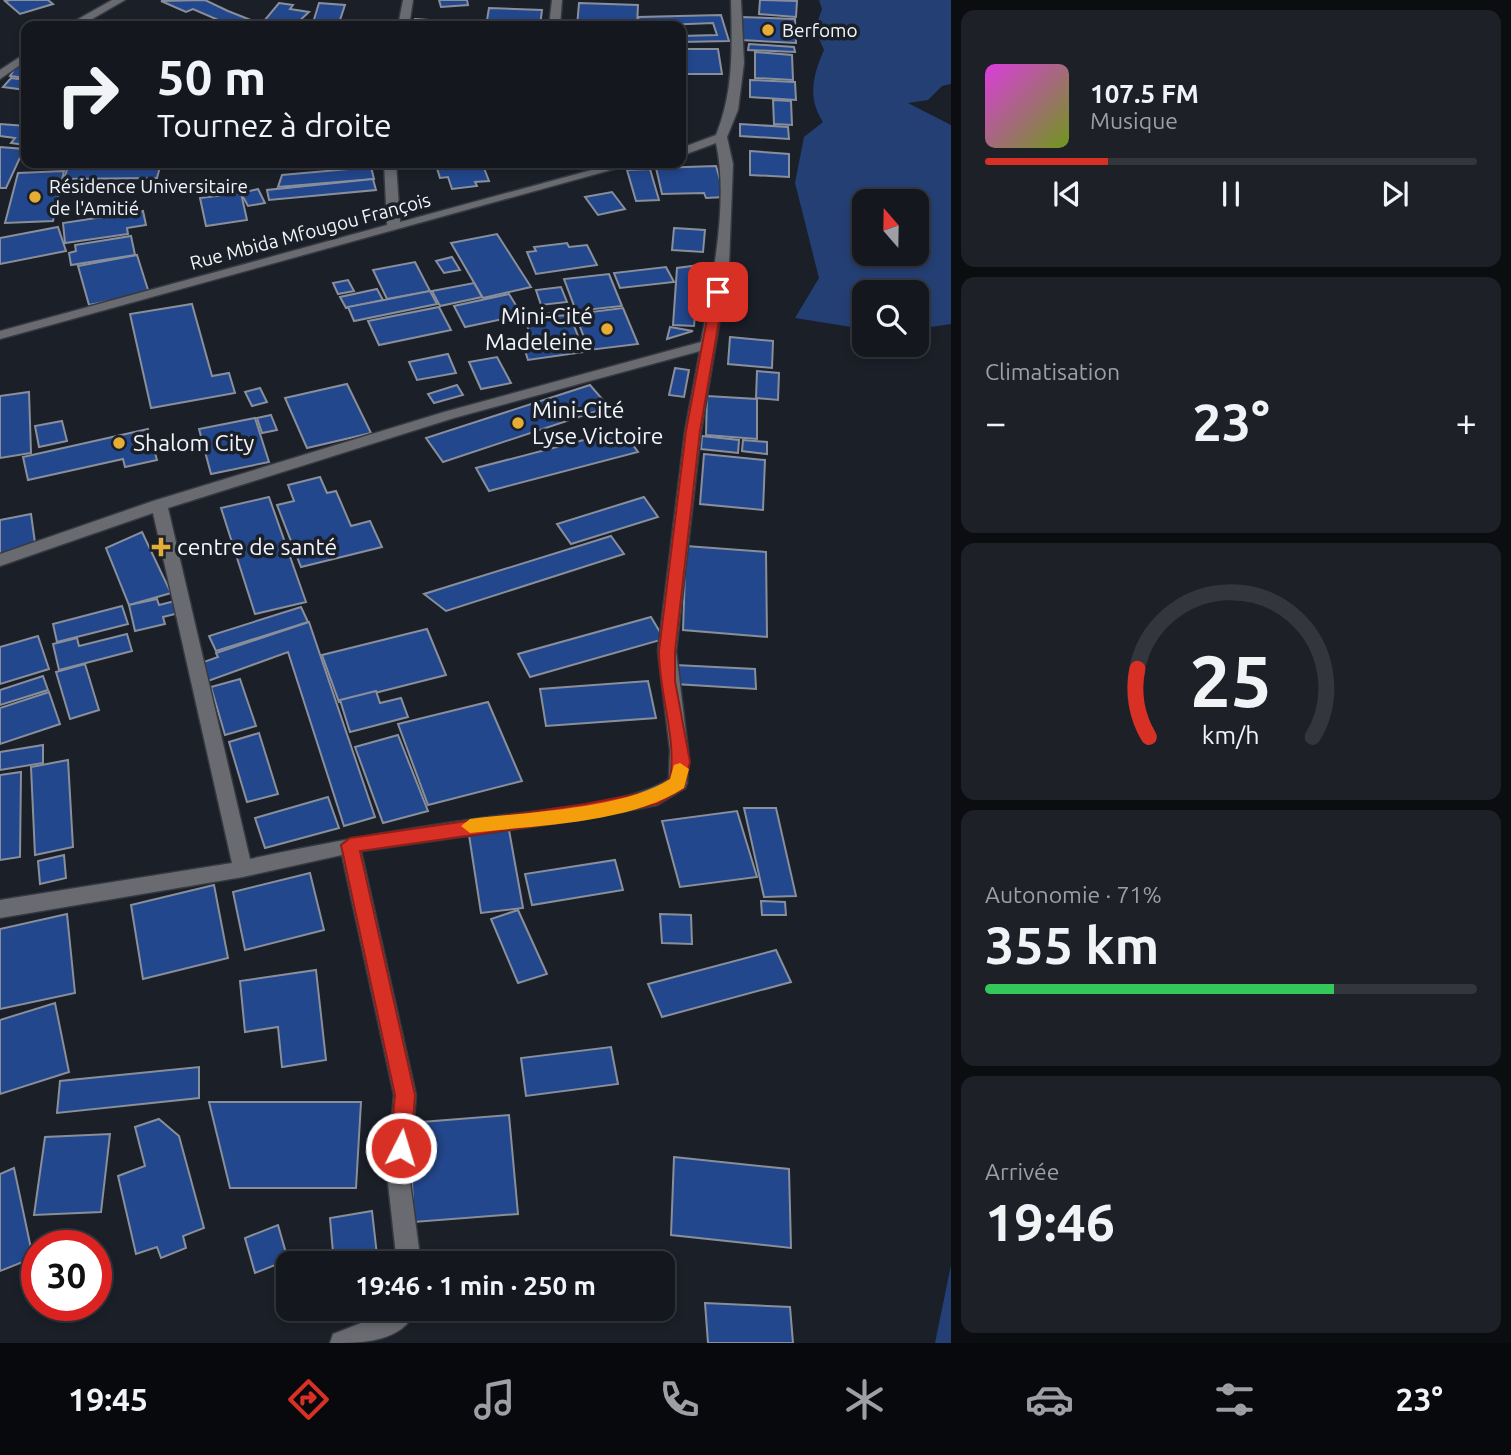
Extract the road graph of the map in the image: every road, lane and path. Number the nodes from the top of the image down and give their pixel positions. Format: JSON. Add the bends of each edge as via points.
{"nodes":[{"id":1,"x":120,"y":0,"type":"edge"},
{"id":2,"x":408,"y":0,"type":"edge"},
{"id":3,"x":557,"y":0,"type":"edge"},
{"id":4,"x":736,"y":0,"type":"edge"},
{"id":5,"x":81,"y":21,"type":"edge"},
{"id":6,"x":405,"y":21,"type":"edge"},
{"id":7,"x":555,"y":21,"type":"edge"},
{"id":8,"x":21,"y":59,"type":"edge"},
{"id":9,"x":0,"y":76,"type":"edge"},
{"id":10,"x":721,"y":137,"type":"junction"},
{"id":11,"x":686,"y":150,"type":"edge"},
{"id":12,"x":390,"y":168,"type":"edge"},
{"id":13,"x":597,"y":168,"type":"edge"},
{"id":14,"x":394,"y":228,"type":"junction"},
{"id":15,"x":0,"y":335,"type":"edge"},
{"id":16,"x":710,"y":344,"type":"junction"},
{"id":17,"x":159,"y":505,"type":"junction"},
{"id":18,"x":0,"y":560,"type":"edge"},
{"id":19,"x":350,"y":845,"type":"junction"},
{"id":20,"x":243,"y":869,"type":"junction"},
{"id":21,"x":0,"y":909,"type":"edge"},
{"id":22,"x":407,"y":1251,"type":"edge"},
{"id":23,"x":392,"y":1321,"type":"edge"},
{"id":24,"x":342,"y":1343,"type":"edge"}],
"edges":[{"from":1,"to":5,"type":"street"},
{"from":2,"to":6,"type":"street"},
{"from":3,"to":7,"type":"street"},
{"from":4,"to":10,"type":"street","via":[[738,63],[732,110]]},
{"from":8,"to":9,"type":"street"},
{"from":10,"to":11,"type":"street"},
{"from":10,"to":16,"type":"street","via":[[727,164],[726,202]]},
{"from":12,"to":14,"type":"street"},
{"from":13,"to":14,"type":"street","name":"Rue Mbida Mfougou François"},
{"from":14,"to":15,"type":"street","name":"Rue Mbida Mfougou François"},
{"from":16,"to":17,"type":"street","via":[[449,415]]},
{"from":16,"to":19,"type":"street","via":[[693,431],[667,651],[667,681],[681,762],[678,783],[657,797],[585,811]]},
{"from":17,"to":18,"type":"street"},
{"from":17,"to":20,"type":"street"},
{"from":19,"to":20,"type":"street"},
{"from":19,"to":22,"type":"street","via":[[405,1095],[398,1174]]},
{"from":20,"to":21,"type":"street"},
{"from":23,"to":24,"type":"street"}]}
